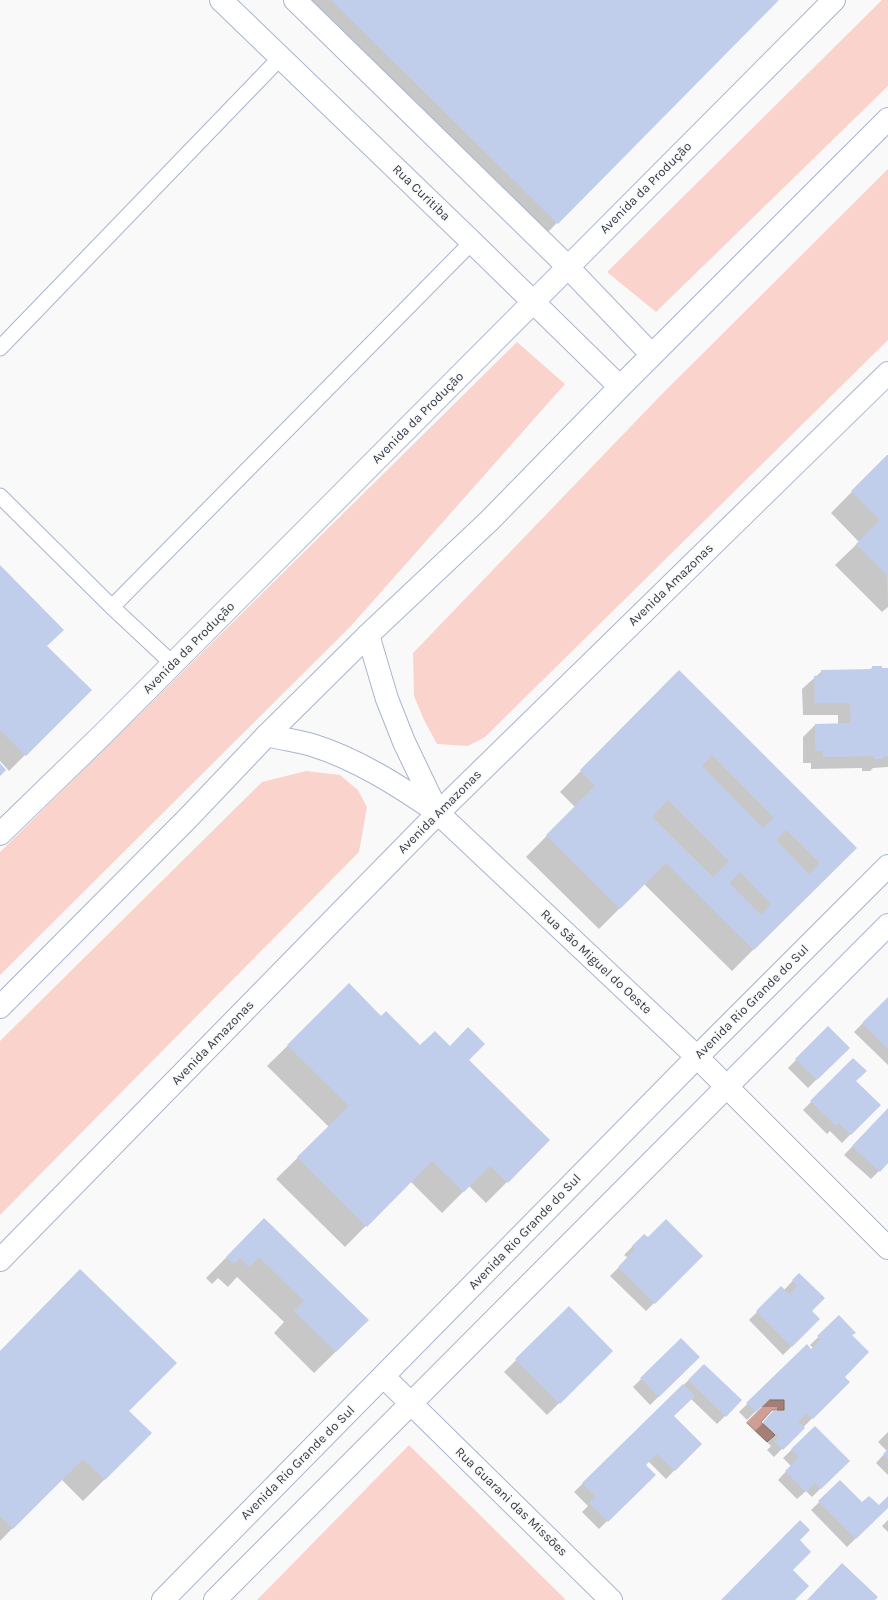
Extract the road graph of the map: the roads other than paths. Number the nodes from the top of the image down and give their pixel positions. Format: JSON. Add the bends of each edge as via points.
{"nodes":[{"id":1,"x":222,"y":0,"type":"edge"},
{"id":2,"x":294,"y":0,"type":"edge"},
{"id":3,"x":834,"y":0,"type":"edge"},
{"id":4,"x":280,"y":58,"type":"junction"},
{"id":5,"x":888,"y":120,"type":"edge"},
{"id":6,"x":472,"y":242,"type":"junction"},
{"id":7,"x":567,"y":267,"type":"junction"},
{"id":8,"x":534,"y":303,"type":"junction"},
{"id":9,"x":0,"y":348,"type":"edge"},
{"id":10,"x":652,"y":355,"type":"junction"},
{"id":11,"x":888,"y":373,"type":"edge"},
{"id":12,"x":620,"y":387,"type":"junction"},
{"id":13,"x":0,"y":496,"type":"edge"},
{"id":14,"x":112,"y":606,"type":"junction"},
{"id":15,"x":368,"y":635,"type":"junction"},
{"id":16,"x":173,"y":664,"type":"junction"},
{"id":17,"x":267,"y":735,"type":"junction"},
{"id":18,"x":438,"y":813,"type":"junction"},
{"id":19,"x":0,"y":834,"type":"edge"},
{"id":20,"x":888,"y":866,"type":"edge"},
{"id":21,"x":888,"y":925,"type":"edge"},
{"id":22,"x":0,"y":1007,"type":"edge"},
{"id":23,"x":697,"y":1057,"type":"junction"},
{"id":24,"x":726,"y":1087,"type":"junction"},
{"id":25,"x":888,"y":1248,"type":"edge"},
{"id":26,"x":0,"y":1260,"type":"edge"},
{"id":27,"x":384,"y":1377,"type":"junction"},
{"id":28,"x":411,"y":1403,"type":"junction"},
{"id":29,"x":163,"y":1600,"type":"edge"},
{"id":30,"x":215,"y":1600,"type":"edge"},
{"id":31,"x":611,"y":1600,"type":"edge"}],
"edges":[{"from":1,"to":4,"type":"main road","name":"Rua Curitiba"},
{"from":2,"to":7,"type":"main road"},
{"from":3,"to":7,"type":"main road","name":"Avenida da Produção"},
{"from":4,"to":6,"type":"main road","name":"Rua Curitiba"},
{"from":4,"to":9,"type":"lane"},
{"from":5,"to":10,"type":"main road"},
{"from":6,"to":8,"type":"main road","name":"Rua Curitiba"},
{"from":6,"to":14,"type":"lane"},
{"from":7,"to":8,"type":"main road","name":"Avenida da Produção"},
{"from":7,"to":10,"type":"main road"},
{"from":8,"to":12,"type":"main road","name":"Rua Curitiba"},
{"from":8,"to":16,"type":"main road","name":"Avenida da Produção"},
{"from":10,"to":12,"type":"main road"},
{"from":11,"to":18,"type":"main road","name":"Avenida Amazonas"},
{"from":12,"to":15,"type":"main road","via":[[489,521]]},
{"from":13,"to":14,"type":"lane"},
{"from":14,"to":16,"type":"lane"},
{"from":15,"to":17,"type":"main road"},
{"from":15,"to":18,"type":"main road","name":"Rua São Miguel do Oeste","via":[[379,677],[401,735]]},
{"from":16,"to":19,"type":"main road","name":"Avenida da Produção"},
{"from":17,"to":18,"type":"main road","via":[[312,746],[349,760],[404,790]]},
{"from":17,"to":22,"type":"main road"},
{"from":18,"to":23,"type":"main road","name":"Rua São Miguel do Oeste"},
{"from":18,"to":26,"type":"main road","name":"Avenida Amazonas"},
{"from":20,"to":23,"type":"main road","name":"Avenida Rio Grande do Sul"},
{"from":21,"to":24,"type":"main road"},
{"from":23,"to":24,"type":"main road","name":"Rua São Miguel do Oeste"},
{"from":23,"to":27,"type":"main road","name":"Avenida Rio Grande do Sul"},
{"from":24,"to":25,"type":"main road","name":"Rua São Miguel do Oeste"},
{"from":24,"to":28,"type":"main road"},
{"from":27,"to":28,"type":"main road","name":"Rua Guarani das Missões"},
{"from":27,"to":29,"type":"main road","name":"Avenida Rio Grande do Sul"},
{"from":28,"to":30,"type":"main road"},
{"from":28,"to":31,"type":"main road","name":"Rua Guarani das Missões"}]}
